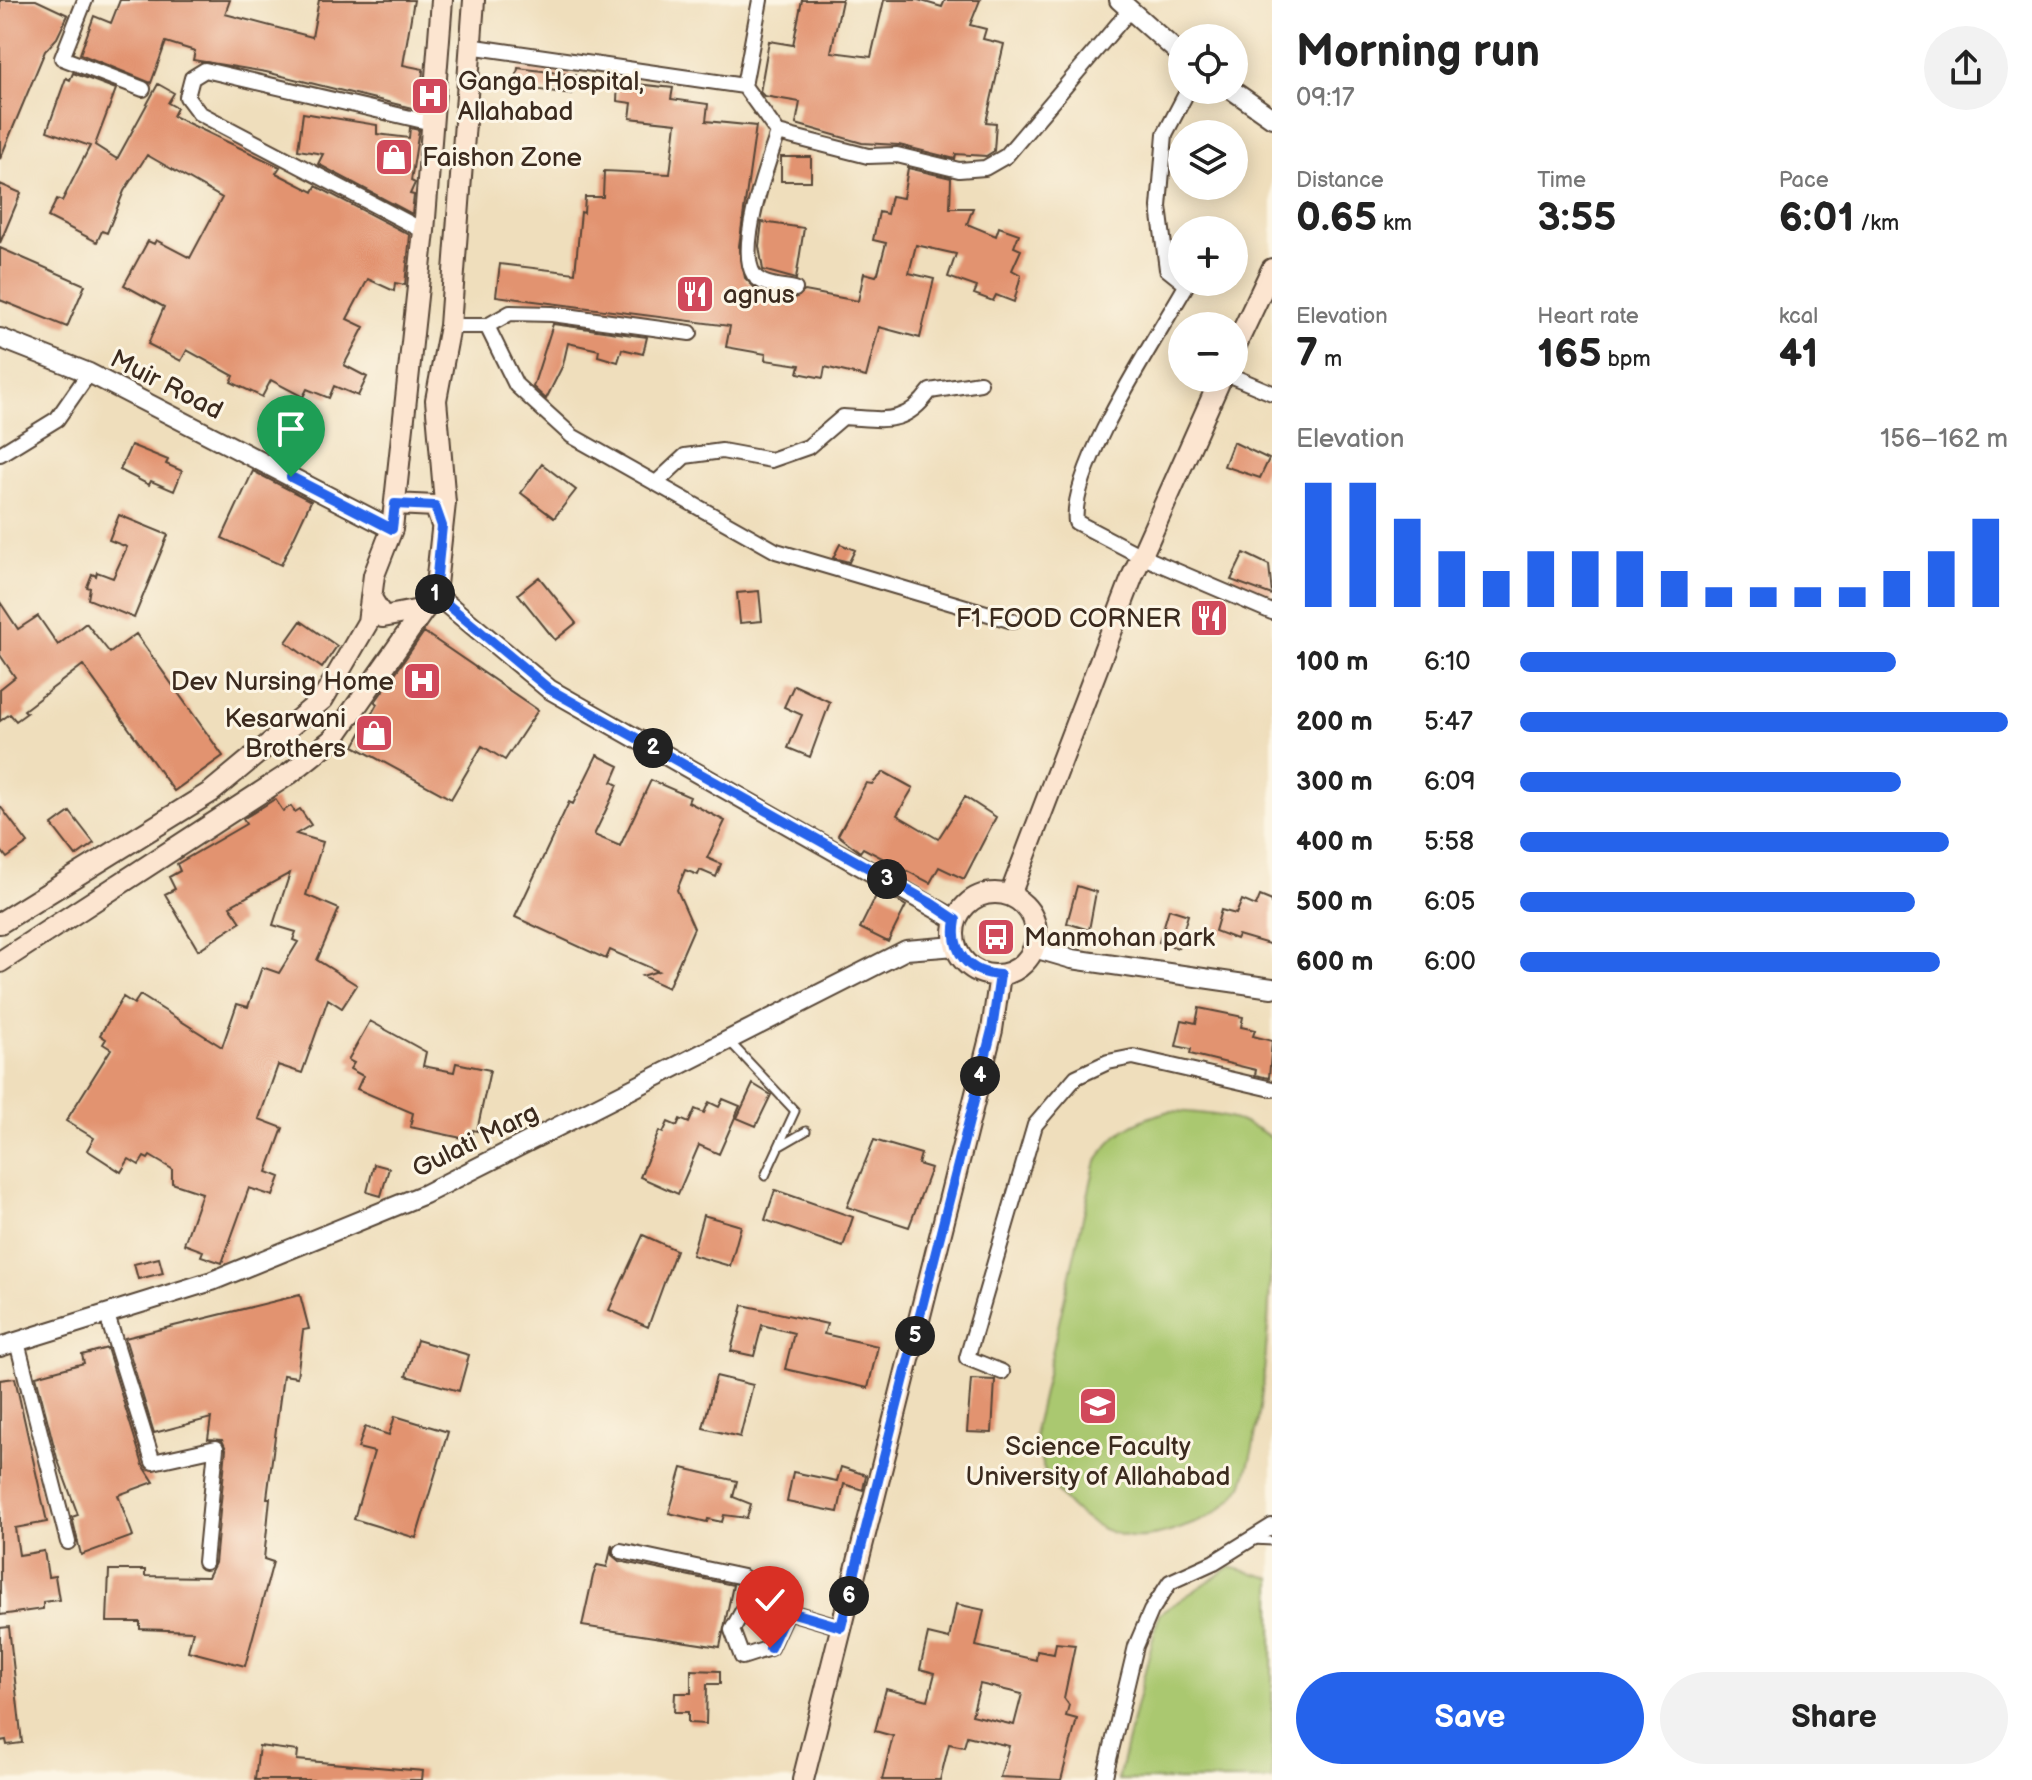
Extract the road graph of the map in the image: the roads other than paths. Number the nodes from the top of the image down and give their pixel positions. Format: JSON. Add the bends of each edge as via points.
{"nodes":[{"id":1,"x":85,"y":0,"type":"edge"},
{"id":2,"x":442,"y":0,"type":"edge"},
{"id":3,"x":474,"y":0,"type":"edge"},
{"id":4,"x":760,"y":0,"type":"edge"},
{"id":5,"x":1125,"y":5,"type":"edge"},
{"id":6,"x":1168,"y":43,"type":"edge"},
{"id":7,"x":469,"y":46,"type":"junction"},
{"id":8,"x":744,"y":86,"type":"junction"},
{"id":9,"x":143,"y":89,"type":"dead end"},
{"id":10,"x":1248,"y":101,"type":"edge"},
{"id":11,"x":1181,"y":104,"type":"edge"},
{"id":12,"x":1272,"y":118,"type":"edge"},
{"id":13,"x":432,"y":123,"type":"junction"},
{"id":14,"x":778,"y":133,"type":"junction"},
{"id":15,"x":424,"y":231,"type":"junction"},
{"id":16,"x":1272,"y":269,"type":"edge"},
{"id":17,"x":1168,"y":270,"type":"edge"},
{"id":18,"x":795,"y":289,"type":"dead end"},
{"id":19,"x":1180,"y":296,"type":"edge"},
{"id":20,"x":1248,"y":320,"type":"edge"},
{"id":21,"x":450,"y":326,"type":"junction"},
{"id":22,"x":487,"y":326,"type":"junction"},
{"id":23,"x":690,"y":333,"type":"dead end"},
{"id":24,"x":0,"y":338,"type":"edge"},
{"id":25,"x":89,"y":373,"type":"junction"},
{"id":26,"x":980,"y":383,"type":"dead end"},
{"id":27,"x":1248,"y":383,"type":"edge"},
{"id":28,"x":1215,"y":392,"type":"edge"},
{"id":29,"x":1272,"y":393,"type":"edge"},
{"id":30,"x":0,"y":454,"type":"edge"},
{"id":31,"x":656,"y":483,"type":"junction"},
{"id":32,"x":395,"y":504,"type":"junction"},
{"id":33,"x":442,"y":526,"type":"junction"},
{"id":34,"x":392,"y":529,"type":"junction"},
{"id":35,"x":1141,"y":556,"type":"junction"},
{"id":36,"x":371,"y":598,"type":"junction"},
{"id":37,"x":430,"y":602,"type":"junction"},
{"id":38,"x":1272,"y":612,"type":"edge"},
{"id":39,"x":1013,"y":621,"type":"dead end"},
{"id":40,"x":1010,"y":895,"type":"junction"},
{"id":41,"x":956,"y":920,"type":"junction"},
{"id":42,"x":0,"y":923,"type":"edge"},
{"id":43,"x":956,"y":946,"type":"junction"},
{"id":44,"x":1034,"y":948,"type":"junction"},
{"id":45,"x":0,"y":962,"type":"edge"},
{"id":46,"x":1000,"y":975,"type":"junction"},
{"id":47,"x":1272,"y":988,"type":"edge"},
{"id":48,"x":729,"y":1041,"type":"junction"},
{"id":49,"x":1272,"y":1089,"type":"edge"},
{"id":50,"x":806,"y":1131,"type":"dead end"},
{"id":51,"x":779,"y":1147,"type":"junction"},
{"id":52,"x":765,"y":1176,"type":"dead end"},
{"id":53,"x":107,"y":1315,"type":"junction"},
{"id":54,"x":9,"y":1345,"type":"edge"},
{"id":55,"x":1002,"y":1372,"type":"dead end"},
{"id":56,"x":1272,"y":1526,"type":"edge"},
{"id":57,"x":1251,"y":1540,"type":"junction"},
{"id":58,"x":1272,"y":1541,"type":"edge"},
{"id":59,"x":68,"y":1542,"type":"dead end"},
{"id":60,"x":621,"y":1551,"type":"dead end"},
{"id":61,"x":205,"y":1562,"type":"dead end"},
{"id":62,"x":765,"y":1597,"type":"junction"},
{"id":63,"x":787,"y":1611,"type":"junction"},
{"id":64,"x":841,"y":1627,"type":"junction"},
{"id":65,"x":803,"y":1780,"type":"edge"},
{"id":66,"x":1104,"y":1780,"type":"edge"}],
"edges":[{"from":1,"to":9,"type":"street","via":[[62,58]]},
{"from":2,"to":13,"type":"main road"},
{"from":3,"to":7,"type":"main road"},
{"from":4,"to":8,"type":"street"},
{"from":5,"to":6,"type":"street"},
{"from":5,"to":14,"type":"street","via":[[1006,156],[985,168],[959,170],[897,155],[868,156]]},
{"from":7,"to":8,"type":"street"},
{"from":7,"to":21,"type":"main road"},
{"from":8,"to":14,"type":"street"},
{"from":10,"to":12,"type":"street"},
{"from":11,"to":17,"type":"street","via":[[1165,134],[1159,207]]},
{"from":13,"to":15,"type":"main road"},
{"from":13,"to":15,"type":"street","via":[[205,70],[192,78],[187,97],[199,113]]},
{"from":14,"to":18,"type":"street","via":[[753,223],[750,262],[762,282]]},
{"from":15,"to":32,"type":"main road"},
{"from":16,"to":20,"type":"main road"},
{"from":19,"to":35,"type":"street","via":[[1104,429],[1074,505],[1076,522]]},
{"from":21,"to":22,"type":"street"},
{"from":21,"to":33,"type":"main road","via":[[436,400],[445,503]]},
{"from":22,"to":23,"type":"street","via":[[510,313],[524,313]]},
{"from":22,"to":31,"type":"street","via":[[516,385],[547,416]]},
{"from":24,"to":25,"type":"street","name":"Muir Road"},
{"from":25,"to":30,"type":"street","via":[[57,419]]},
{"from":25,"to":34,"type":"street","name":"Muir Road"},
{"from":26,"to":31,"type":"street","via":[[930,391],[916,410],[895,419],[843,417],[808,447],[771,460],[722,451],[685,456]]},
{"from":27,"to":29,"type":"street"},
{"from":28,"to":35,"type":"main road"},
{"from":31,"to":39,"type":"street","via":[[776,551]]},
{"from":32,"to":33,"type":"main road","via":[[435,506]]},
{"from":32,"to":34,"type":"main road"},
{"from":33,"to":37,"type":"main road"},
{"from":34,"to":36,"type":"main road"},
{"from":35,"to":38,"type":"street"},
{"from":35,"to":40,"type":"main road"},
{"from":36,"to":37,"type":"main road","via":[[383,617]]},
{"from":36,"to":42,"type":"main road","via":[[368,622],[323,699],[211,792]]},
{"from":37,"to":41,"type":"street","via":[[549,689]]},
{"from":37,"to":45,"type":"main road","via":[[333,739],[289,774]]},
{"from":40,"to":41,"type":"main road","via":[[978,896]]},
{"from":40,"to":44,"type":"main road","via":[[1033,917]]},
{"from":41,"to":43,"type":"main road"},
{"from":43,"to":46,"type":"main road","via":[[973,969]]},
{"from":43,"to":48,"type":"street","name":"Gulati Marg","via":[[906,950]]},
{"from":44,"to":46,"type":"main road","via":[[1021,966]]},
{"from":44,"to":47,"type":"street","via":[[1072,959]]},
{"from":46,"to":64,"type":"main road","via":[[992,1030]]},
{"from":48,"to":51,"type":"lane","via":[[795,1111]]},
{"from":48,"to":53,"type":"street","name":"Gulati Marg","via":[[425,1194],[212,1281]]},
{"from":49,"to":55,"type":"street","via":[[1133,1057],[1076,1077],[1035,1125],[967,1358]]},
{"from":50,"to":51,"type":"lane"},
{"from":51,"to":52,"type":"lane"},
{"from":53,"to":54,"type":"street","name":"Gulati Marg"},
{"from":53,"to":61,"type":"street","via":[[153,1462],[216,1448]]},
{"from":54,"to":59,"type":"street"},
{"from":56,"to":57,"type":"street"},
{"from":57,"to":58,"type":"lane"},
{"from":57,"to":66,"type":"street","via":[[1170,1582],[1151,1611],[1136,1646]]},
{"from":60,"to":62,"type":"street","via":[[743,1577]]},
{"from":62,"to":63,"type":"street"},
{"from":62,"to":63,"type":"street","via":[[746,1605],[732,1630],[742,1657],[770,1648]]},
{"from":63,"to":64,"type":"street"},
{"from":64,"to":65,"type":"main road"}]}
